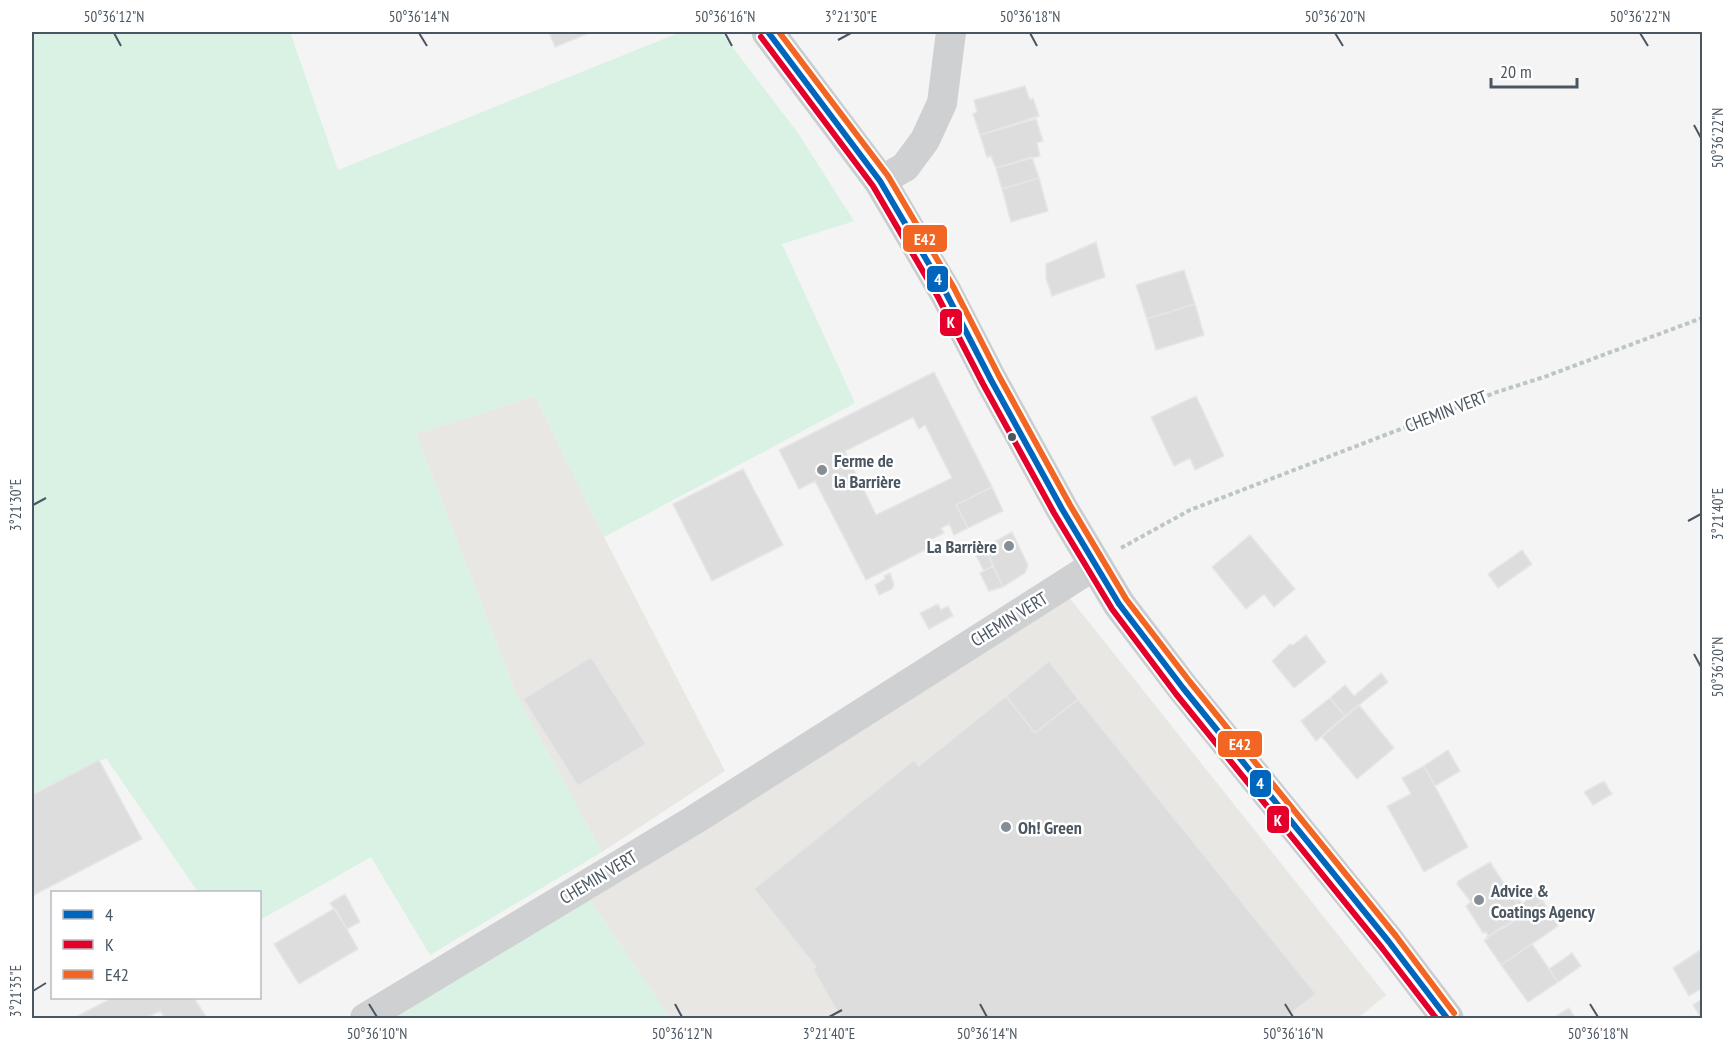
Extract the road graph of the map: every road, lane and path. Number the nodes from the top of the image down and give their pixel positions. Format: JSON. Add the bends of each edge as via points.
{"nodes":[{"id":1,"x":768,"y":32,"type":"edge"},
{"id":2,"x":951,"y":32,"type":"edge"},
{"id":3,"x":880,"y":181,"type":"junction"},
{"id":4,"x":1702,"y":318,"type":"edge"},
{"id":5,"x":1095,"y":564,"type":"junction"},
{"id":6,"x":365,"y":1018,"type":"edge"},
{"id":7,"x":1447,"y":1018,"type":"edge"}],
"edges":[{"from":1,"to":3,"type":"main road"},
{"from":2,"to":3,"type":"street","via":[[942,103],[925,140],[905,167]]},
{"from":3,"to":5,"type":"main road"},
{"from":4,"to":5,"type":"path","name":"CHEMIN VERT","via":[[1190,510]]},
{"from":5,"to":6,"type":"street","name":"CHEMIN VERT","via":[[694,820]]},
{"from":5,"to":7,"type":"main road","via":[[1119,604],[1183,688]]}]}
